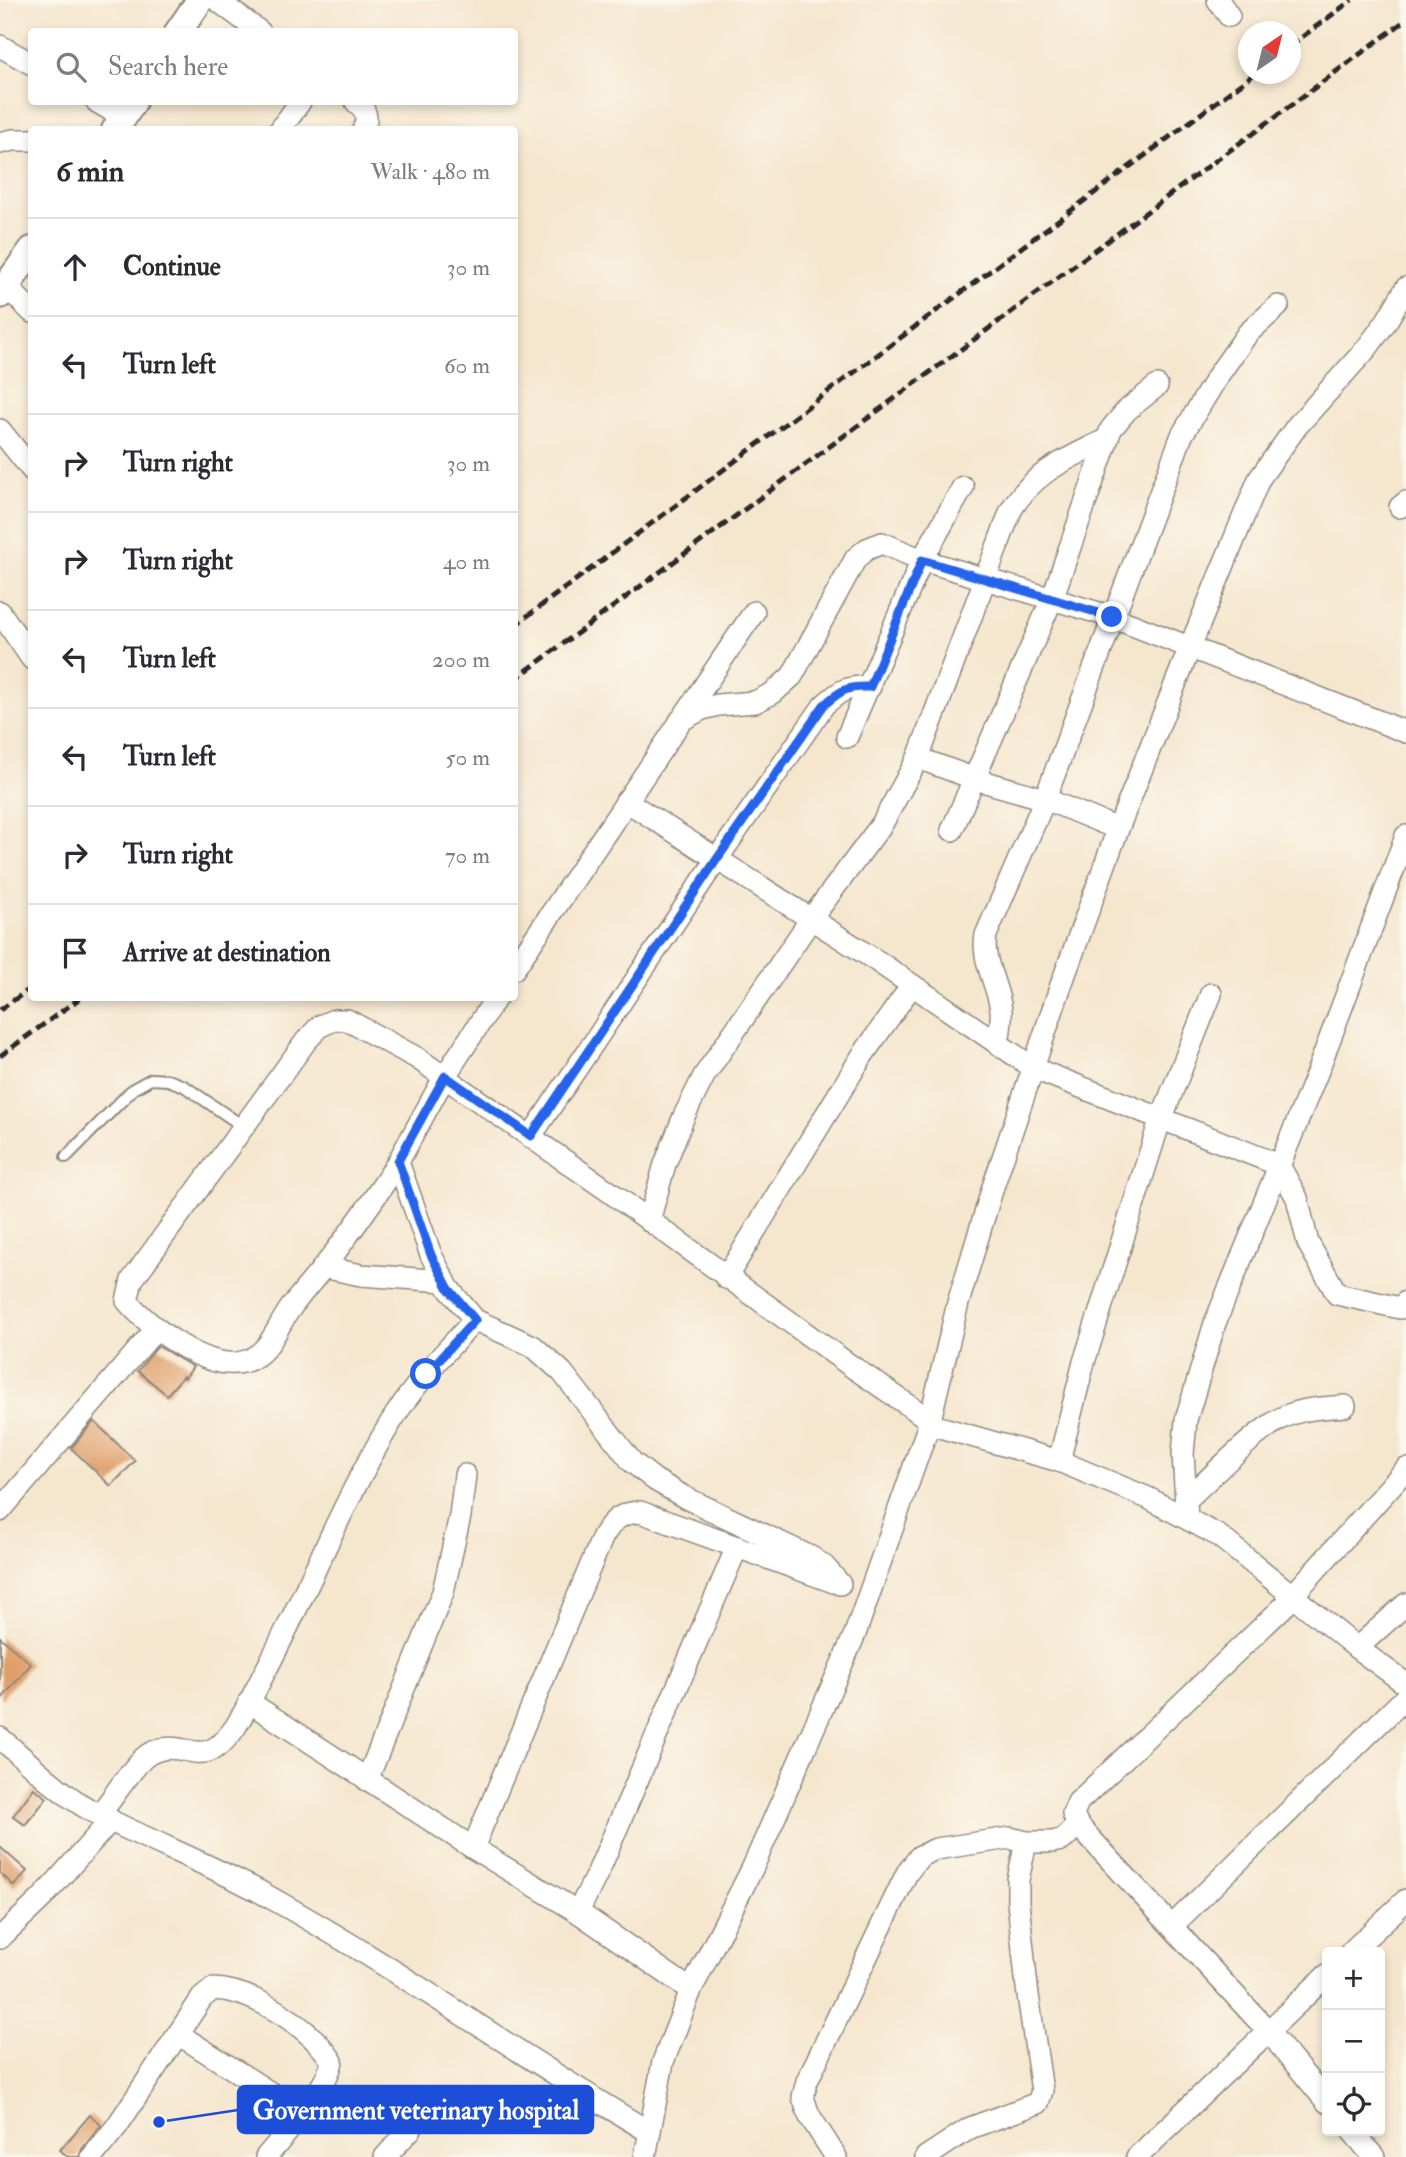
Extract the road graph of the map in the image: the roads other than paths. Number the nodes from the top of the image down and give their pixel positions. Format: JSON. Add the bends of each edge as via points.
{"nodes":[{"id":1,"x":200,"y":0,"type":"edge"},
{"id":2,"x":217,"y":0,"type":"edge"},
{"id":3,"x":181,"y":28,"type":"edge"},
{"id":4,"x":255,"y":28,"type":"edge"},
{"id":5,"x":0,"y":46,"type":"edge"},
{"id":6,"x":28,"y":62,"type":"edge"},
{"id":7,"x":103,"y":105,"type":"edge"},
{"id":8,"x":298,"y":105,"type":"edge"},
{"id":9,"x":359,"y":105,"type":"edge"},
{"id":10,"x":124,"y":116,"type":"edge"},
{"id":11,"x":283,"y":126,"type":"edge"},
{"id":12,"x":364,"y":126,"type":"edge"},
{"id":13,"x":28,"y":140,"type":"edge"},
{"id":14,"x":0,"y":143,"type":"edge"},
{"id":15,"x":28,"y":256,"type":"edge"},
{"id":16,"x":1406,"y":288,"type":"edge"},
{"id":17,"x":3,"y":290,"type":"edge"},
{"id":18,"x":1278,"y":306,"type":"dead end"},
{"id":19,"x":28,"y":309,"type":"edge"},
{"id":20,"x":1396,"y":323,"type":"edge"},
{"id":21,"x":1157,"y":386,"type":"dead end"},
{"id":22,"x":0,"y":430,"type":"edge"},
{"id":23,"x":1107,"y":439,"type":"junction"},
{"id":24,"x":28,"y":465,"type":"edge"},
{"id":25,"x":963,"y":487,"type":"dead end"},
{"id":26,"x":922,"y":560,"type":"junction"},
{"id":27,"x":985,"y":580,"type":"junction"},
{"id":28,"x":1052,"y":599,"type":"junction"},
{"id":29,"x":0,"y":612,"type":"edge"},
{"id":30,"x":754,"y":612,"type":"dead end"},
{"id":31,"x":1112,"y":617,"type":"junction"},
{"id":32,"x":1190,"y":647,"type":"junction"},
{"id":33,"x":28,"y":653,"type":"edge"},
{"id":34,"x":870,"y":687,"type":"junction"},
{"id":35,"x":680,"y":721,"type":"junction"},
{"id":36,"x":1406,"y":732,"type":"edge"},
{"id":37,"x":847,"y":737,"type":"dead end"},
{"id":38,"x":918,"y":758,"type":"junction"},
{"id":39,"x":975,"y":779,"type":"junction"},
{"id":40,"x":1045,"y":799,"type":"junction"},
{"id":41,"x":626,"y":801,"type":"junction"},
{"id":42,"x":1118,"y":829,"type":"junction"},
{"id":43,"x":952,"y":830,"type":"dead end"},
{"id":44,"x":1406,"y":836,"type":"edge"},
{"id":45,"x":717,"y":859,"type":"junction"},
{"id":46,"x":811,"y":919,"type":"junction"},
{"id":47,"x":518,"y":963,"type":"edge"},
{"id":48,"x":912,"y":985,"type":"junction"},
{"id":49,"x":1211,"y":994,"type":"dead end"},
{"id":50,"x":494,"y":1001,"type":"edge"},
{"id":51,"x":998,"y":1042,"type":"junction"},
{"id":52,"x":1035,"y":1069,"type":"junction"},
{"id":53,"x":445,"y":1076,"type":"junction"},
{"id":54,"x":1161,"y":1118,"type":"junction"},
{"id":55,"x":244,"y":1127,"type":"junction"},
{"id":56,"x":531,"y":1136,"type":"junction"},
{"id":57,"x":66,"y":1157,"type":"dead end"},
{"id":58,"x":398,"y":1161,"type":"junction"},
{"id":59,"x":1279,"y":1165,"type":"junction"},
{"id":60,"x":649,"y":1221,"type":"junction"},
{"id":61,"x":323,"y":1267,"type":"junction"},
{"id":62,"x":726,"y":1278,"type":"junction"},
{"id":63,"x":445,"y":1281,"type":"junction"},
{"id":64,"x":1406,"y":1302,"type":"edge"},
{"id":65,"x":475,"y":1320,"type":"junction"},
{"id":66,"x":156,"y":1329,"type":"junction"},
{"id":67,"x":1345,"y":1406,"type":"dead end"},
{"id":68,"x":930,"y":1422,"type":"junction"},
{"id":69,"x":1059,"y":1461,"type":"junction"},
{"id":70,"x":1406,"y":1469,"type":"edge"},
{"id":71,"x":465,"y":1475,"type":"dead end"},
{"id":72,"x":1186,"y":1510,"type":"junction"},
{"id":73,"x":0,"y":1511,"type":"edge"},
{"id":74,"x":737,"y":1547,"type":"junction"},
{"id":75,"x":840,"y":1584,"type":"junction"},
{"id":76,"x":868,"y":1596,"type":"junction"},
{"id":77,"x":1294,"y":1597,"type":"junction"},
{"id":78,"x":1406,"y":1604,"type":"edge"},
{"id":79,"x":1357,"y":1648,"type":"junction"},
{"id":80,"x":1406,"y":1684,"type":"edge"},
{"id":81,"x":1406,"y":1697,"type":"edge"},
{"id":82,"x":249,"y":1702,"type":"junction"},
{"id":83,"x":0,"y":1738,"type":"edge"},
{"id":84,"x":367,"y":1780,"type":"junction"},
{"id":85,"x":105,"y":1818,"type":"junction"},
{"id":86,"x":1079,"y":1825,"type":"junction"},
{"id":87,"x":1027,"y":1842,"type":"junction"},
{"id":88,"x":473,"y":1848,"type":"junction"},
{"id":89,"x":1406,"y":1900,"type":"edge"},
{"id":90,"x":578,"y":1912,"type":"junction"},
{"id":91,"x":1172,"y":1926,"type":"junction"},
{"id":92,"x":0,"y":1938,"type":"edge"},
{"id":93,"x":1356,"y":1947,"type":"edge"},
{"id":94,"x":1322,"y":1980,"type":"edge"},
{"id":95,"x":691,"y":1990,"type":"junction"},
{"id":96,"x":1268,"y":2031,"type":"junction"},
{"id":97,"x":178,"y":2034,"type":"junction"},
{"id":98,"x":1322,"y":2096,"type":"edge"},
{"id":99,"x":302,"y":2113,"type":"junction"},
{"id":100,"x":411,"y":2129,"type":"dead end"},
{"id":101,"x":649,"y":2131,"type":"junction"},
{"id":102,"x":1356,"y":2136,"type":"edge"},
{"id":103,"x":92,"y":2157,"type":"edge"},
{"id":104,"x":266,"y":2157,"type":"edge"},
{"id":105,"x":385,"y":2157,"type":"edge"},
{"id":106,"x":645,"y":2157,"type":"edge"},
{"id":107,"x":836,"y":2157,"type":"edge"},
{"id":108,"x":926,"y":2157,"type":"edge"},
{"id":109,"x":1137,"y":2157,"type":"edge"},
{"id":110,"x":1374,"y":2157,"type":"edge"}],
"edges":[{"from":1,"to":3,"type":"street"},
{"from":2,"to":4,"type":"street"},
{"from":5,"to":6,"type":"street"},
{"from":7,"to":10,"type":"street"},
{"from":8,"to":11,"type":"street"},
{"from":9,"to":12,"type":"street","via":[[367,116]]},
{"from":13,"to":14,"type":"street"},
{"from":15,"to":17,"type":"street"},
{"from":16,"to":20,"type":"street"},
{"from":17,"to":19,"type":"street"},
{"from":18,"to":31,"type":"street","via":[[1248,333],[1182,435]]},
{"from":20,"to":32,"type":"street","via":[[1367,348],[1297,426],[1259,479]]},
{"from":21,"to":23,"type":"street","via":[[1127,410]]},
{"from":22,"to":24,"type":"street"},
{"from":23,"to":27,"type":"street","via":[[1049,468],[1022,492]]},
{"from":23,"to":28,"type":"street"},
{"from":25,"to":26,"type":"street"},
{"from":26,"to":27,"type":"street"},
{"from":26,"to":34,"type":"street"},
{"from":26,"to":35,"type":"street","via":[[882,543],[867,549],[856,558],[792,676],[755,702],[702,709]]},
{"from":27,"to":28,"type":"street"},
{"from":27,"to":38,"type":"street"},
{"from":28,"to":31,"type":"street"},
{"from":28,"to":39,"type":"street"},
{"from":29,"to":33,"type":"street"},
{"from":30,"to":35,"type":"street"},
{"from":31,"to":32,"type":"street"},
{"from":31,"to":40,"type":"street"},
{"from":32,"to":36,"type":"street"},
{"from":32,"to":42,"type":"street"},
{"from":34,"to":37,"type":"street"},
{"from":34,"to":45,"type":"street","via":[[852,686],[824,705]]},
{"from":35,"to":41,"type":"street"},
{"from":38,"to":39,"type":"street"},
{"from":38,"to":46,"type":"street","via":[[882,824]]},
{"from":39,"to":40,"type":"street"},
{"from":39,"to":43,"type":"street"},
{"from":40,"to":42,"type":"street"},
{"from":40,"to":51,"type":"street","via":[[986,935],[984,946],[1000,1007]]},
{"from":41,"to":45,"type":"street"},
{"from":41,"to":47,"type":"street"},
{"from":42,"to":52,"type":"street"},
{"from":44,"to":59,"type":"street"},
{"from":45,"to":46,"type":"street"},
{"from":45,"to":56,"type":"street"},
{"from":46,"to":48,"type":"street"},
{"from":46,"to":60,"type":"street","via":[[704,1076],[665,1164]]},
{"from":48,"to":51,"type":"street"},
{"from":48,"to":62,"type":"street","via":[[862,1056]]},
{"from":49,"to":54,"type":"street"},
{"from":50,"to":53,"type":"street"},
{"from":51,"to":52,"type":"street"},
{"from":52,"to":54,"type":"street"},
{"from":52,"to":68,"type":"street","via":[[958,1303]]},
{"from":53,"to":55,"type":"street","via":[[347,1020],[334,1020],[320,1026],[306,1041]]},
{"from":53,"to":56,"type":"street"},
{"from":53,"to":58,"type":"street"},
{"from":54,"to":59,"type":"street"},
{"from":54,"to":69,"type":"street","via":[[1084,1362]]},
{"from":55,"to":57,"type":"lane","via":[[184,1086],[151,1079],[133,1089]]},
{"from":55,"to":66,"type":"street","via":[[132,1280],[127,1301]]},
{"from":56,"to":60,"type":"street"},
{"from":58,"to":61,"type":"street"},
{"from":58,"to":63,"type":"street","via":[[431,1255]]},
{"from":59,"to":64,"type":"street","via":[[1297,1198],[1308,1243],[1337,1294],[1400,1308]]},
{"from":59,"to":72,"type":"street","via":[[1215,1323],[1186,1420]]},
{"from":60,"to":62,"type":"street"},
{"from":61,"to":63,"type":"street","via":[[361,1275]]},
{"from":61,"to":66,"type":"street","via":[[268,1345],[243,1363],[209,1359]]},
{"from":62,"to":68,"type":"street"},
{"from":63,"to":65,"type":"street"},
{"from":65,"to":75,"type":"street","via":[[533,1346],[562,1372],[632,1462],[655,1480],[811,1557]]},
{"from":65,"to":82,"type":"street","via":[[391,1422]]},
{"from":66,"to":73,"type":"street"},
{"from":67,"to":72,"type":"street","via":[[1311,1408],[1285,1416],[1263,1430]]},
{"from":68,"to":69,"type":"street"},
{"from":68,"to":76,"type":"street"},
{"from":69,"to":72,"type":"street"},
{"from":70,"to":77,"type":"street"},
{"from":71,"to":84,"type":"street","via":[[443,1592]]},
{"from":72,"to":77,"type":"street"},
{"from":74,"to":75,"type":"street"},
{"from":74,"to":88,"type":"street","via":[[640,1512],[625,1512],[614,1520],[603,1536]]},
{"from":74,"to":90,"type":"street"},
{"from":75,"to":76,"type":"street"},
{"from":76,"to":95,"type":"street","via":[[753,1867]]},
{"from":77,"to":79,"type":"street"},
{"from":77,"to":86,"type":"street","via":[[1077,1802],[1073,1814]]},
{"from":78,"to":79,"type":"street"},
{"from":79,"to":80,"type":"street"},
{"from":81,"to":91,"type":"street"},
{"from":82,"to":84,"type":"street"},
{"from":82,"to":85,"type":"street","via":[[215,1750],[160,1750],[147,1755]]},
{"from":83,"to":85,"type":"street","via":[[61,1790]]},
{"from":84,"to":88,"type":"street"},
{"from":85,"to":92,"type":"street","via":[[42,1898]]},
{"from":85,"to":101,"type":"street","via":[[263,1893]]},
{"from":86,"to":87,"type":"street","via":[[1062,1839]]},
{"from":86,"to":91,"type":"street"},
{"from":87,"to":107,"type":"street","via":[[1010,1838],[936,1849],[920,1856],[907,1873],[803,2097]]},
{"from":87,"to":108,"type":"street","via":[[1018,1902],[1042,2091],[1038,2103],[970,2128]]},
{"from":88,"to":90,"type":"street"},
{"from":89,"to":93,"type":"street"},
{"from":90,"to":95,"type":"street"},
{"from":91,"to":96,"type":"street"},
{"from":94,"to":96,"type":"street"},
{"from":95,"to":101,"type":"street","via":[[663,2062]]},
{"from":96,"to":98,"type":"street"},
{"from":96,"to":109,"type":"street"},
{"from":97,"to":99,"type":"street"},
{"from":97,"to":99,"type":"street","via":[[213,1989],[229,1989],[271,2007],[321,2045],[331,2061],[330,2072]]},
{"from":97,"to":103,"type":"street"},
{"from":99,"to":104,"type":"street"},
{"from":100,"to":105,"type":"street"},
{"from":101,"to":106,"type":"street"},
{"from":102,"to":110,"type":"street"}]}
